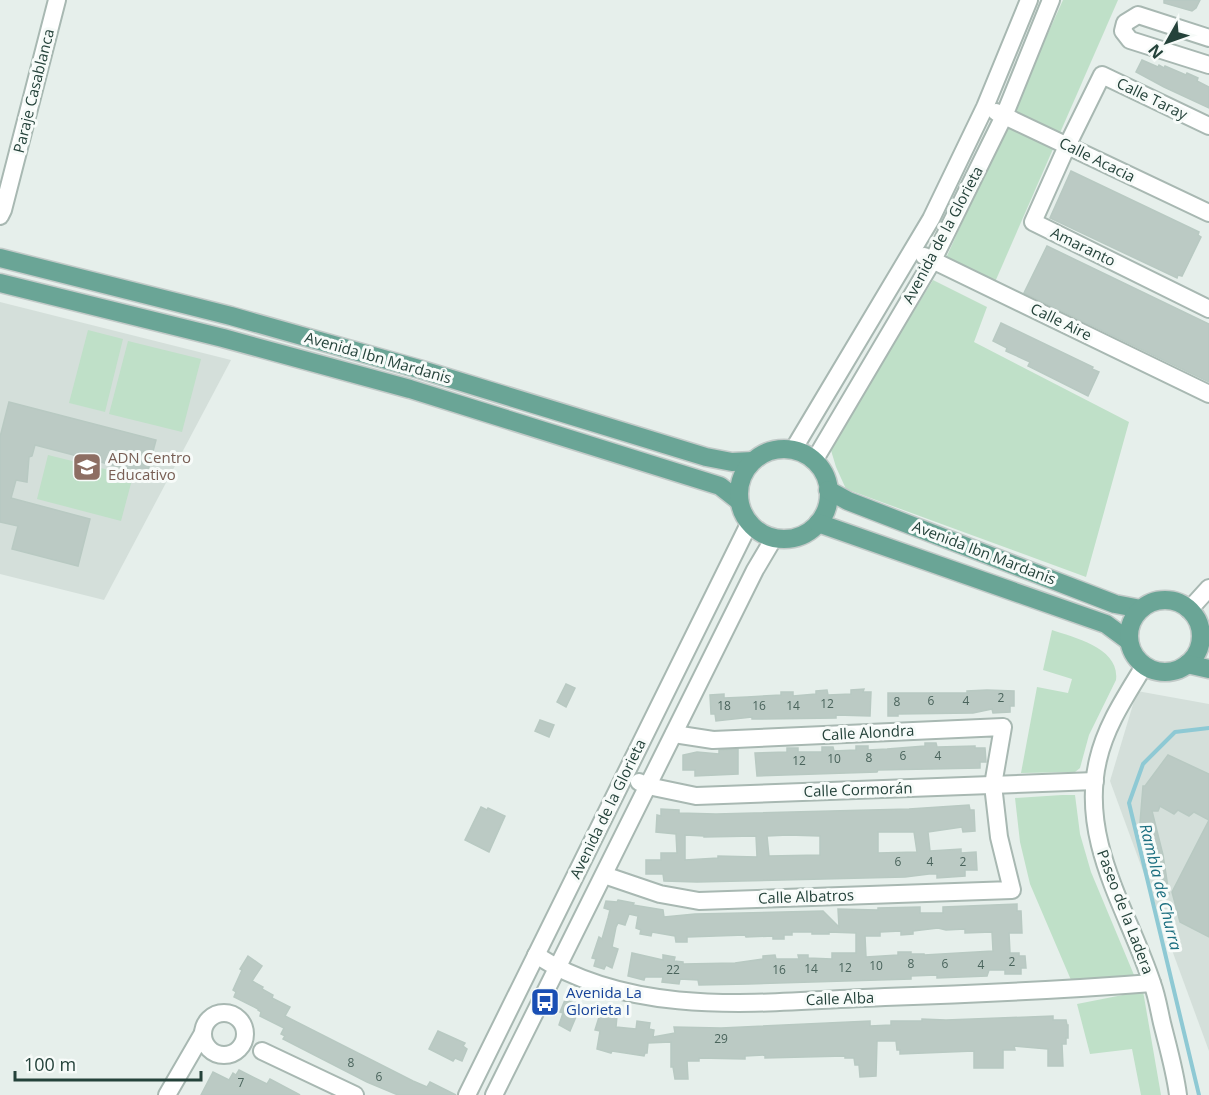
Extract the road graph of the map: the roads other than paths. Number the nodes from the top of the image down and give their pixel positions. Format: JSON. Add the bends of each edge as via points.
{"nodes":[{"id":1,"x":57,"y":0,"type":"edge"},
{"id":2,"x":1029,"y":0,"type":"edge"},
{"id":3,"x":1051,"y":0,"type":"edge"},
{"id":4,"x":1209,"y":38,"type":"edge"},
{"id":5,"x":1209,"y":65,"type":"edge"},
{"id":6,"x":985,"y":107,"type":"junction"},
{"id":7,"x":1004,"y":116,"type":"junction"},
{"id":8,"x":1209,"y":126,"type":"edge"},
{"id":9,"x":1067,"y":146,"type":"junction"},
{"id":10,"x":1209,"y":213,"type":"edge"},
{"id":11,"x":0,"y":216,"type":"edge"},
{"id":12,"x":912,"y":250,"type":"junction"},
{"id":13,"x":0,"y":258,"type":"edge"},
{"id":14,"x":933,"y":261,"type":"junction"},
{"id":15,"x":0,"y":283,"type":"edge"},
{"id":16,"x":1209,"y":309,"type":"edge"},
{"id":17,"x":1209,"y":394,"type":"edge"},
{"id":18,"x":793,"y":450,"type":"junction"},
{"id":19,"x":753,"y":460,"type":"junction"},
{"id":20,"x":814,"y":461,"type":"junction"},
{"id":21,"x":828,"y":490,"type":"junction"},
{"id":22,"x":739,"y":501,"type":"junction"},
{"id":23,"x":818,"y":523,"type":"junction"},
{"id":24,"x":750,"y":524,"type":"junction"},
{"id":25,"x":774,"y":538,"type":"junction"},
{"id":26,"x":1209,"y":588,"type":"edge"},
{"id":27,"x":1141,"y":609,"type":"junction"},
{"id":28,"x":1189,"y":610,"type":"junction"},
{"id":29,"x":1205,"y":636,"type":"edge"},
{"id":30,"x":1129,"y":641,"type":"junction"},
{"id":31,"x":1187,"y":664,"type":"junction"},
{"id":32,"x":1144,"y":666,"type":"junction"},
{"id":33,"x":1209,"y":669,"type":"edge"},
{"id":34,"x":674,"y":734,"type":"junction"},
{"id":35,"x":625,"y":775,"type":"junction"},
{"id":36,"x":1095,"y":781,"type":"junction"},
{"id":37,"x":993,"y":785,"type":"junction"},
{"id":38,"x":648,"y":786,"type":"junction"},
{"id":39,"x":604,"y":875,"type":"junction"},
{"id":40,"x":536,"y":955,"type":"junction"},
{"id":41,"x":557,"y":969,"type":"junction"},
{"id":42,"x":1152,"y":983,"type":"junction"},
{"id":43,"x":243,"y":1027,"type":"junction"},
{"id":44,"x":203,"y":1033,"type":"junction"},
{"id":45,"x":262,"y":1050,"type":"junction"},
{"id":46,"x":236,"y":1052,"type":"junction"},
{"id":47,"x":166,"y":1095,"type":"edge"},
{"id":48,"x":355,"y":1095,"type":"edge"},
{"id":49,"x":467,"y":1095,"type":"edge"},
{"id":50,"x":494,"y":1095,"type":"edge"},
{"id":51,"x":1178,"y":1095,"type":"edge"}],
"edges":[{"from":1,"to":11,"type":"street","name":"Paraje Casablanca"},
{"from":2,"to":6,"type":"street","name":"Avenida de la Glorieta"},
{"from":3,"to":7,"type":"street","name":"Avenida de la Glorieta"},
{"from":4,"to":5,"type":"street","via":[[1138,15],[1125,23],[1123,31],[1130,40]]},
{"from":6,"to":7,"type":"street","name":"Calle Acacia"},
{"from":6,"to":12,"type":"street","name":"Avenida de la Glorieta"},
{"from":7,"to":9,"type":"street","name":"Calle Acacia"},
{"from":7,"to":14,"type":"street","name":"Avenida de la Glorieta"},
{"from":8,"to":9,"type":"street","name":"Calle Taray","via":[[1102,75]]},
{"from":9,"to":10,"type":"street","name":"Calle Acacia"},
{"from":9,"to":16,"type":"street","name":"Amaranto","via":[[1032,222]]},
{"from":12,"to":14,"type":"street","name":"Calle Aire"},
{"from":12,"to":18,"type":"street","name":"Avenida de la Glorieta"},
{"from":13,"to":19,"type":"main road","name":"Avenida Ibn Mardanis","via":[[231,316],[706,457],[732,462]]},
{"from":14,"to":17,"type":"street","name":"Calle Aire"},
{"from":14,"to":20,"type":"street","name":"Avenida de la Glorieta"},
{"from":15,"to":22,"type":"main road","name":"Avenida Ibn Mardanis","via":[[223,338],[410,390],[720,486]]},
{"from":18,"to":19,"type":"main road","via":[[772,451]]},
{"from":18,"to":20,"type":"main road"},
{"from":19,"to":22,"type":"main road","via":[[739,486]]},
{"from":20,"to":21,"type":"main road"},
{"from":21,"to":23,"type":"main road"},
{"from":21,"to":27,"type":"main road","name":"Avenida Ibn Mardanis","via":[[1115,604]]},
{"from":22,"to":24,"type":"main road"},
{"from":23,"to":25,"type":"main road","via":[[798,537]]},
{"from":23,"to":30,"type":"main road","name":"Avenida Ibn Mardanis","via":[[1106,624]]},
{"from":24,"to":25,"type":"main road"},
{"from":24,"to":35,"type":"street","name":"Avenida de la Glorieta"},
{"from":25,"to":34,"type":"street","name":"Avenida de la Glorieta"},
{"from":26,"to":28,"type":"street"},
{"from":27,"to":28,"type":"main road","via":[[1160,600]]},
{"from":27,"to":30,"type":"main road","via":[[1134,618]]},
{"from":28,"to":29,"type":"main road"},
{"from":29,"to":31,"type":"main road"},
{"from":30,"to":32,"type":"main road"},
{"from":31,"to":32,"type":"main road","via":[[1166,672]]},
{"from":31,"to":33,"type":"main road"},
{"from":32,"to":36,"type":"street","name":"Paseo de la Ladera","via":[[1107,730]]},
{"from":34,"to":37,"type":"street","name":"Calle Alondra","via":[[713,740],[1003,727]]},
{"from":34,"to":38,"type":"street","name":"Avenida de la Glorieta"},
{"from":35,"to":38,"type":"street","name":"Calle Cormorán"},
{"from":35,"to":40,"type":"street","name":"Avenida de la Glorieta"},
{"from":36,"to":37,"type":"street","name":"Calle Cormorán"},
{"from":36,"to":42,"type":"street","name":"Paseo de la Ladera","via":[[1094,807],[1101,854]]},
{"from":37,"to":38,"type":"street","name":"Calle Cormorán","via":[[696,796]]},
{"from":37,"to":39,"type":"street","name":"Calle Albatros","via":[[999,837],[1012,890],[699,901],[660,894]]},
{"from":38,"to":39,"type":"street","name":"Avenida de la Glorieta"},
{"from":39,"to":41,"type":"street","name":"Avenida de la Glorieta"},
{"from":40,"to":41,"type":"street","name":"Calle Alba"},
{"from":40,"to":49,"type":"street","name":"Avenida de la Glorieta"},
{"from":41,"to":42,"type":"street","name":"Calle Alba","via":[[635,995],[693,1001],[1064,990]]},
{"from":41,"to":50,"type":"street","name":"Avenida de la Glorieta"},
{"from":42,"to":51,"type":"street","name":"Paseo de la Ladera"},
{"from":43,"to":44,"type":"street","via":[[234,1016],[221,1014],[208,1020]]},
{"from":43,"to":45,"type":"street"},
{"from":43,"to":46,"type":"street","via":[[244,1041]]},
{"from":44,"to":46,"type":"street","via":[[211,1051],[223,1055]]},
{"from":44,"to":47,"type":"street"},
{"from":45,"to":46,"type":"street"},
{"from":45,"to":48,"type":"street"}]}
